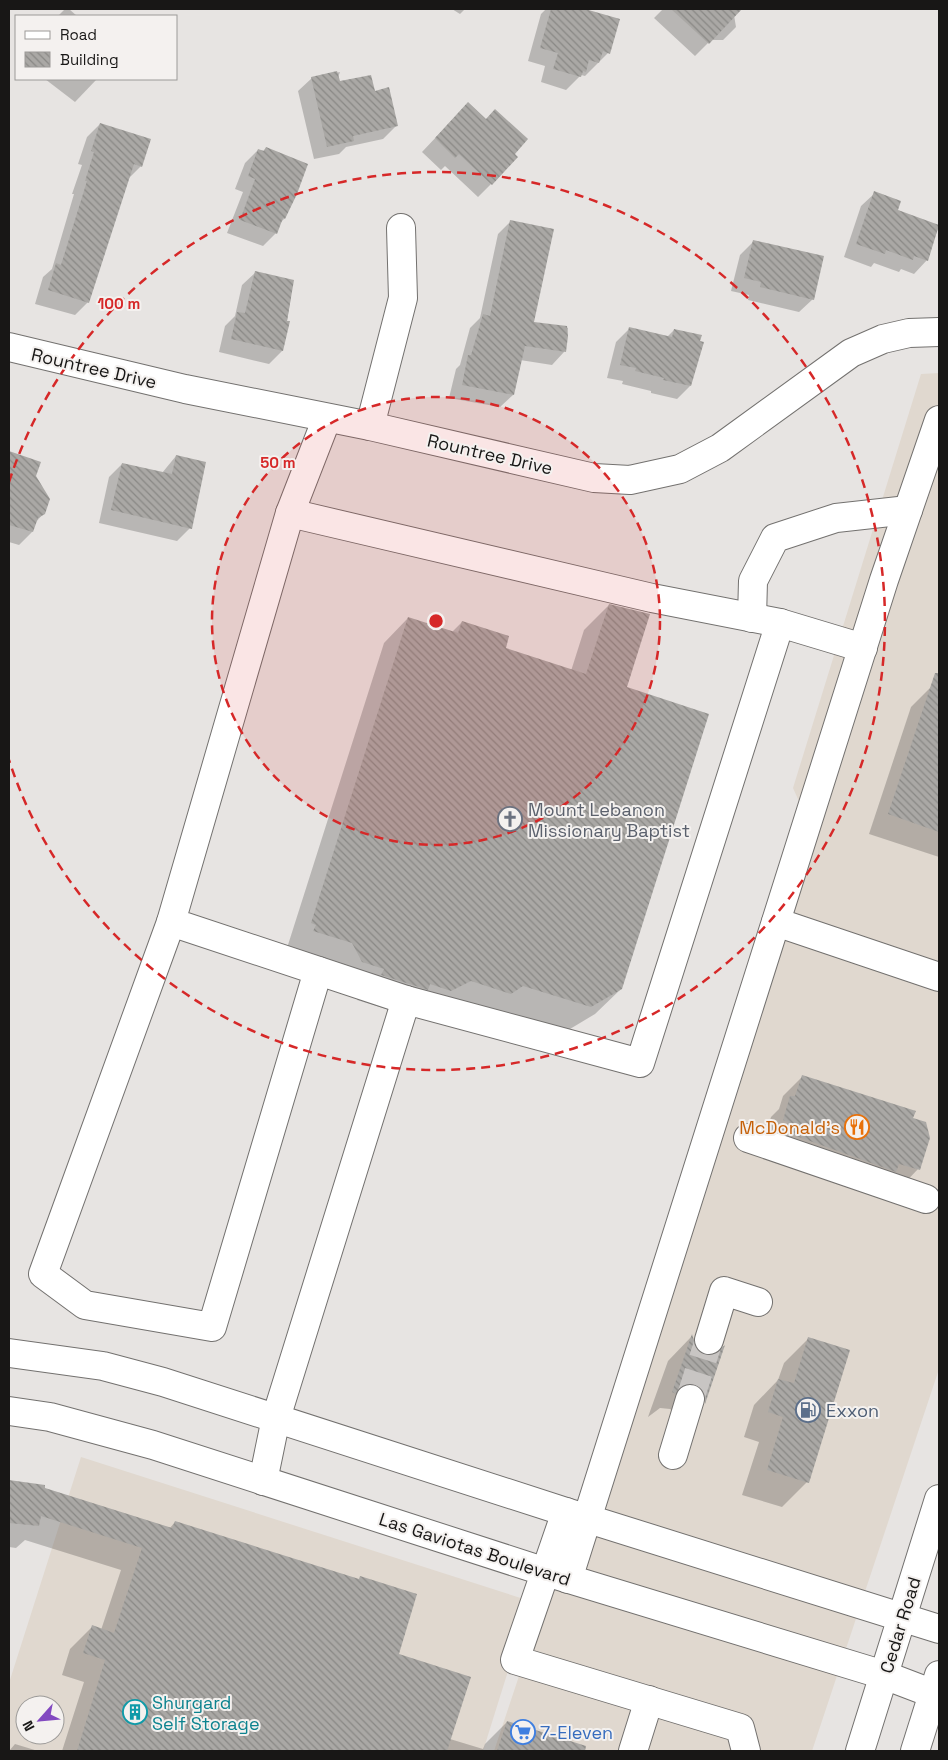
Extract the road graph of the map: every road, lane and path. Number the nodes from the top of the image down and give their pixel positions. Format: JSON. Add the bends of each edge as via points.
{"nodes":[{"id":1,"x":401,"y":228,"type":"dead end"},
{"id":2,"x":939,"y":332,"type":"edge"},
{"id":3,"x":9,"y":347,"type":"edge"},
{"id":4,"x":327,"y":418,"type":"junction"},
{"id":5,"x":939,"y":420,"type":"edge"},
{"id":6,"x":370,"y":426,"type":"junction"},
{"id":7,"x":908,"y":510,"type":"junction"},
{"id":8,"x":290,"y":513,"type":"junction"},
{"id":9,"x":752,"y":618,"type":"junction"},
{"id":10,"x":780,"y":623,"type":"junction"},
{"id":11,"x":863,"y":648,"type":"junction"},
{"id":12,"x":171,"y":922,"type":"junction"},
{"id":13,"x":776,"y":922,"type":"junction"},
{"id":14,"x":318,"y":971,"type":"junction"},
{"id":15,"x":939,"y":977,"type":"edge"},
{"id":16,"x":406,"y":1000,"type":"junction"},
{"id":17,"x":748,"y":1138,"type":"dead end"},
{"id":18,"x":926,"y":1199,"type":"dead end"},
{"id":19,"x":758,"y":1302,"type":"dead end"},
{"id":20,"x":709,"y":1340,"type":"tunnel mouth"},
{"id":21,"x":9,"y":1353,"type":"edge"},
{"id":22,"x":690,"y":1399,"type":"tunnel mouth"},
{"id":23,"x":9,"y":1411,"type":"edge"},
{"id":24,"x":276,"y":1418,"type":"junction"},
{"id":25,"x":673,"y":1456,"type":"dead end"},
{"id":26,"x":263,"y":1481,"type":"junction"},
{"id":27,"x":939,"y":1499,"type":"edge"},
{"id":28,"x":577,"y":1516,"type":"junction"},
{"id":29,"x":557,"y":1575,"type":"junction"},
{"id":30,"x":902,"y":1618,"type":"junction"},
{"id":31,"x":939,"y":1630,"type":"edge"},
{"id":32,"x":884,"y":1675,"type":"junction"},
{"id":33,"x":937,"y":1688,"type":"edge"},
{"id":34,"x":649,"y":1700,"type":"junction"},
{"id":35,"x":633,"y":1751,"type":"edge"},
{"id":36,"x":746,"y":1751,"type":"edge"},
{"id":37,"x":860,"y":1751,"type":"edge"},
{"id":38,"x":915,"y":1751,"type":"edge"}],
"edges":[{"from":1,"to":6,"type":"street","via":[[403,298]]},
{"from":2,"to":6,"type":"street","name":"Rountree Drive","via":[[909,333],[851,353],[720,448],[680,469],[630,480],[594,478]]},
{"from":3,"to":4,"type":"street","name":"Rountree Drive","via":[[185,389]]},
{"from":4,"to":6,"type":"street","name":"Rountree Drive"},
{"from":4,"to":8,"type":"street"},
{"from":5,"to":7,"type":"street"},
{"from":7,"to":9,"type":"street","via":[[836,518],[775,538],[753,580]]},
{"from":7,"to":11,"type":"street"},
{"from":8,"to":9,"type":"street","via":[[652,598]]},
{"from":8,"to":12,"type":"street"},
{"from":9,"to":10,"type":"street"},
{"from":10,"to":11,"type":"street"},
{"from":10,"to":16,"type":"street","via":[[640,1063]]},
{"from":11,"to":13,"type":"street"},
{"from":12,"to":14,"type":"street"},
{"from":12,"to":14,"type":"street","via":[[43,1274],[85,1305],[212,1327]]},
{"from":13,"to":15,"type":"street"},
{"from":13,"to":28,"type":"street"},
{"from":14,"to":16,"type":"street"},
{"from":16,"to":24,"type":"street"},
{"from":17,"to":18,"type":"street"},
{"from":19,"to":20,"type":"street","via":[[724,1291]]},
{"from":21,"to":24,"type":"street","via":[[103,1366]]},
{"from":22,"to":25,"type":"street"},
{"from":23,"to":26,"type":"street","name":"Las Gaviotas Boulevard","via":[[50,1417],[153,1445]]},
{"from":24,"to":26,"type":"street"},
{"from":24,"to":28,"type":"street"},
{"from":26,"to":29,"type":"street","name":"Las Gaviotas Boulevard"},
{"from":27,"to":30,"type":"street","name":"Cedar Road"},
{"from":28,"to":29,"type":"street"},
{"from":28,"to":30,"type":"street"},
{"from":29,"to":32,"type":"street","name":"Las Gaviotas Boulevard"},
{"from":29,"to":34,"type":"street","via":[[515,1660]]},
{"from":30,"to":31,"type":"street"},
{"from":30,"to":32,"type":"street","name":"Cedar Road"},
{"from":32,"to":33,"type":"street","name":"Las Gaviotas Boulevard"},
{"from":32,"to":37,"type":"street","name":"Cedar Road"},
{"from":33,"to":38,"type":"street"},
{"from":34,"to":35,"type":"street"},
{"from":34,"to":36,"type":"street","via":[[740,1728]]}]}
